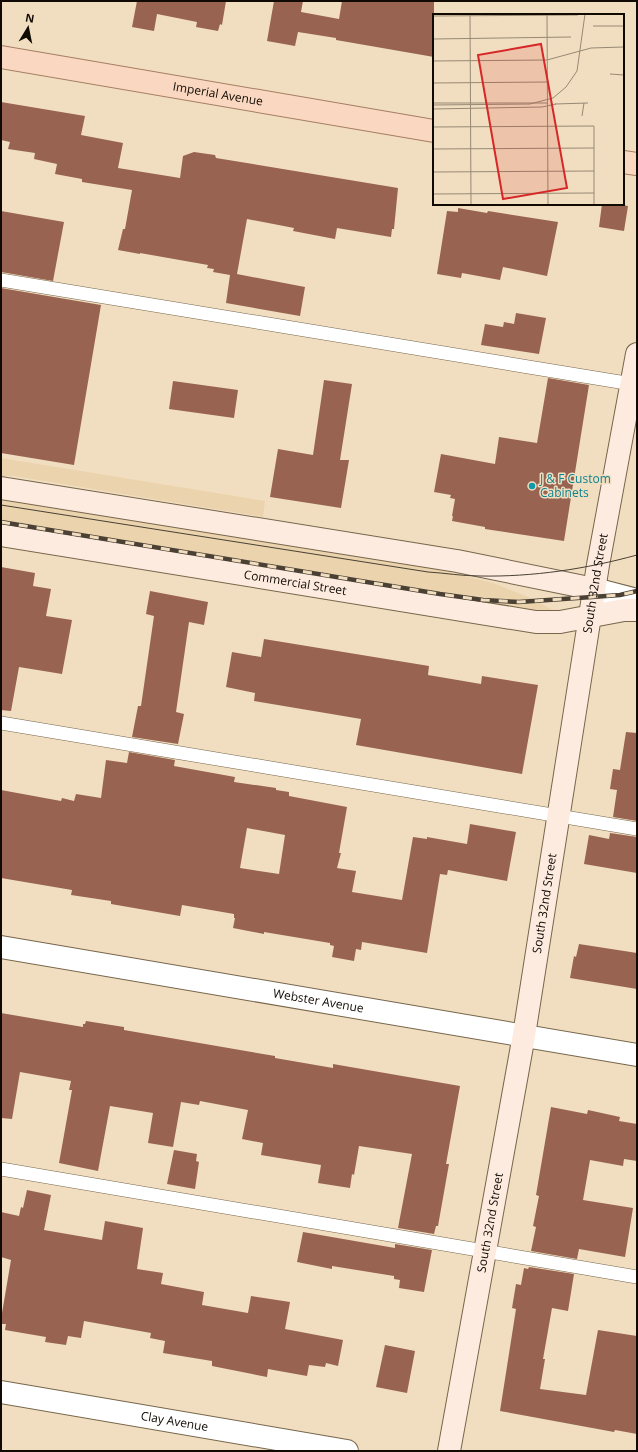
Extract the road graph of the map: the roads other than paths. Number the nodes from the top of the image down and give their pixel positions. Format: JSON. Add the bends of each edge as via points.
{"nodes":[{"id":1,"x":1,"y":57,"type":"edge"},
{"id":2,"x":433,"y":130,"type":"edge"},
{"id":3,"x":624,"y":162,"type":"edge"},
{"id":4,"x":637,"y":164,"type":"edge"},
{"id":5,"x":1,"y":280,"type":"edge"},
{"id":6,"x":637,"y":354,"type":"edge"},
{"id":7,"x":632,"y":384,"type":"junction"},
{"id":8,"x":1,"y":488,"type":"edge"},
{"id":9,"x":1,"y":535,"type":"edge"},
{"id":10,"x":594,"y":589,"type":"junction"},
{"id":11,"x":637,"y":600,"type":"edge"},
{"id":12,"x":637,"y":610,"type":"edge"},
{"id":13,"x":590,"y":617,"type":"junction"},
{"id":14,"x":1,"y":723,"type":"edge"},
{"id":15,"x":559,"y":816,"type":"junction"},
{"id":16,"x":637,"y":829,"type":"edge"},
{"id":17,"x":1,"y":946,"type":"edge"},
{"id":18,"x":524,"y":1035,"type":"junction"},
{"id":19,"x":637,"y":1055,"type":"edge"},
{"id":20,"x":1,"y":1169,"type":"edge"},
{"id":21,"x":484,"y":1252,"type":"junction"},
{"id":22,"x":637,"y":1278,"type":"edge"},
{"id":23,"x":1,"y":1392,"type":"edge"},
{"id":24,"x":347,"y":1451,"type":"edge"},
{"id":25,"x":448,"y":1451,"type":"edge"}],
"edges":[{"from":1,"to":2,"type":"main road","name":"Imperial Avenue"},
{"from":3,"to":4,"type":"main road"},
{"from":5,"to":7,"type":"lane"},
{"from":6,"to":7,"type":"main road","name":"South 32nd Street"},
{"from":7,"to":10,"type":"main road","name":"South 32nd Street"},
{"from":8,"to":10,"type":"main road","via":[[457,561]]},
{"from":9,"to":13,"type":"main road","name":"Commercial Street","via":[[536,622],[560,622]]},
{"from":10,"to":11,"type":"street"},
{"from":10,"to":13,"type":"main road","name":"South 32nd Street"},
{"from":12,"to":13,"type":"main road","name":"Commercial Street"},
{"from":13,"to":15,"type":"main road","name":"South 32nd Street"},
{"from":14,"to":15,"type":"lane"},
{"from":15,"to":16,"type":"lane"},
{"from":15,"to":18,"type":"main road","name":"South 32nd Street"},
{"from":17,"to":18,"type":"street","name":"Webster Avenue"},
{"from":18,"to":19,"type":"street","name":"Webster Avenue"},
{"from":18,"to":21,"type":"main road","name":"South 32nd Street"},
{"from":20,"to":21,"type":"lane"},
{"from":21,"to":22,"type":"lane"},
{"from":21,"to":25,"type":"main road","name":"South 32nd Street"},
{"from":23,"to":24,"type":"street","name":"Clay Avenue"}]}
